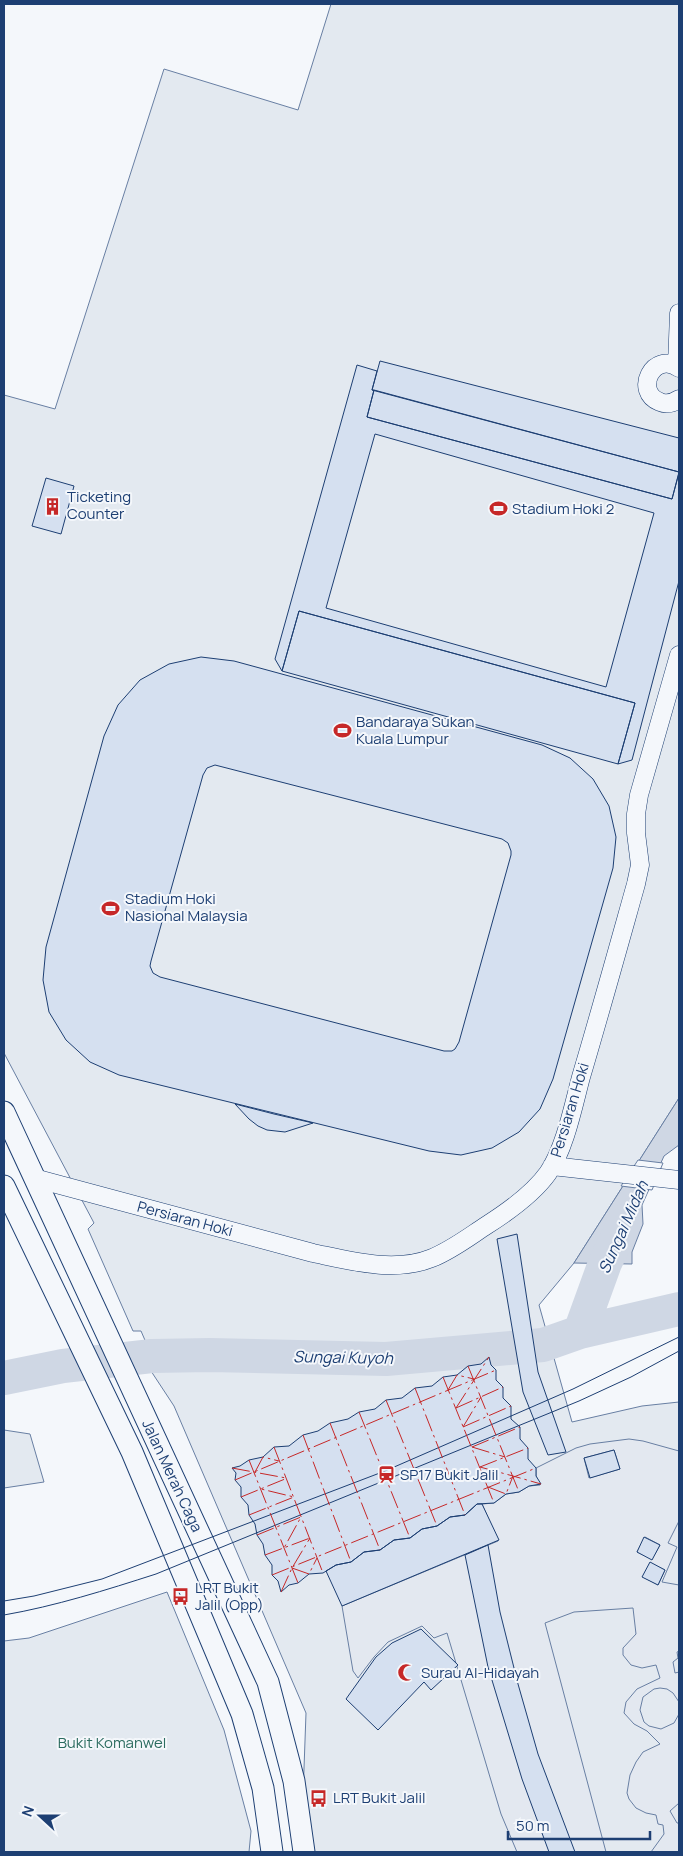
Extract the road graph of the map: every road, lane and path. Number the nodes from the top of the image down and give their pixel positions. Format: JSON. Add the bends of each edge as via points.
{"nodes":[{"id":1,"x":679,"y":313,"type":"edge"},
{"id":2,"x":678,"y":367,"type":"edge"},
{"id":3,"x":679,"y":399,"type":"edge"},
{"id":4,"x":679,"y":655,"type":"edge"},
{"id":5,"x":4,"y":1112,"type":"edge"},
{"id":6,"x":552,"y":1166,"type":"junction"},
{"id":7,"x":34,"y":1178,"type":"junction"},
{"id":8,"x":679,"y":1180,"type":"edge"},
{"id":9,"x":4,"y":1186,"type":"edge"},
{"id":10,"x":272,"y":1852,"type":"edge"},
{"id":11,"x":304,"y":1852,"type":"edge"}],
"edges":[{"from":1,"to":2,"type":"street"},
{"from":2,"to":3,"type":"street","via":[[659,365],[650,373],[647,385],[652,397],[662,403],[669,404]]},
{"from":4,"to":6,"type":"street","name":"Persiaran Hoki","via":[[639,795],[636,833],[640,865],[636,884],[571,1112]]},
{"from":5,"to":7,"type":"street","name":"Jalan Merah Caga"},
{"from":6,"to":7,"type":"street","name":"Persiaran Hoki","via":[[542,1180],[503,1215],[432,1258],[397,1265],[313,1254]]},
{"from":6,"to":8,"type":"street"},
{"from":7,"to":11,"type":"street","name":"Jalan Merah Caga","via":[[268,1682],[294,1781]]},
{"from":9,"to":10,"type":"street","name":"Jalan Merah Caga","via":[[132,1452],[242,1714],[263,1788]]}]}
